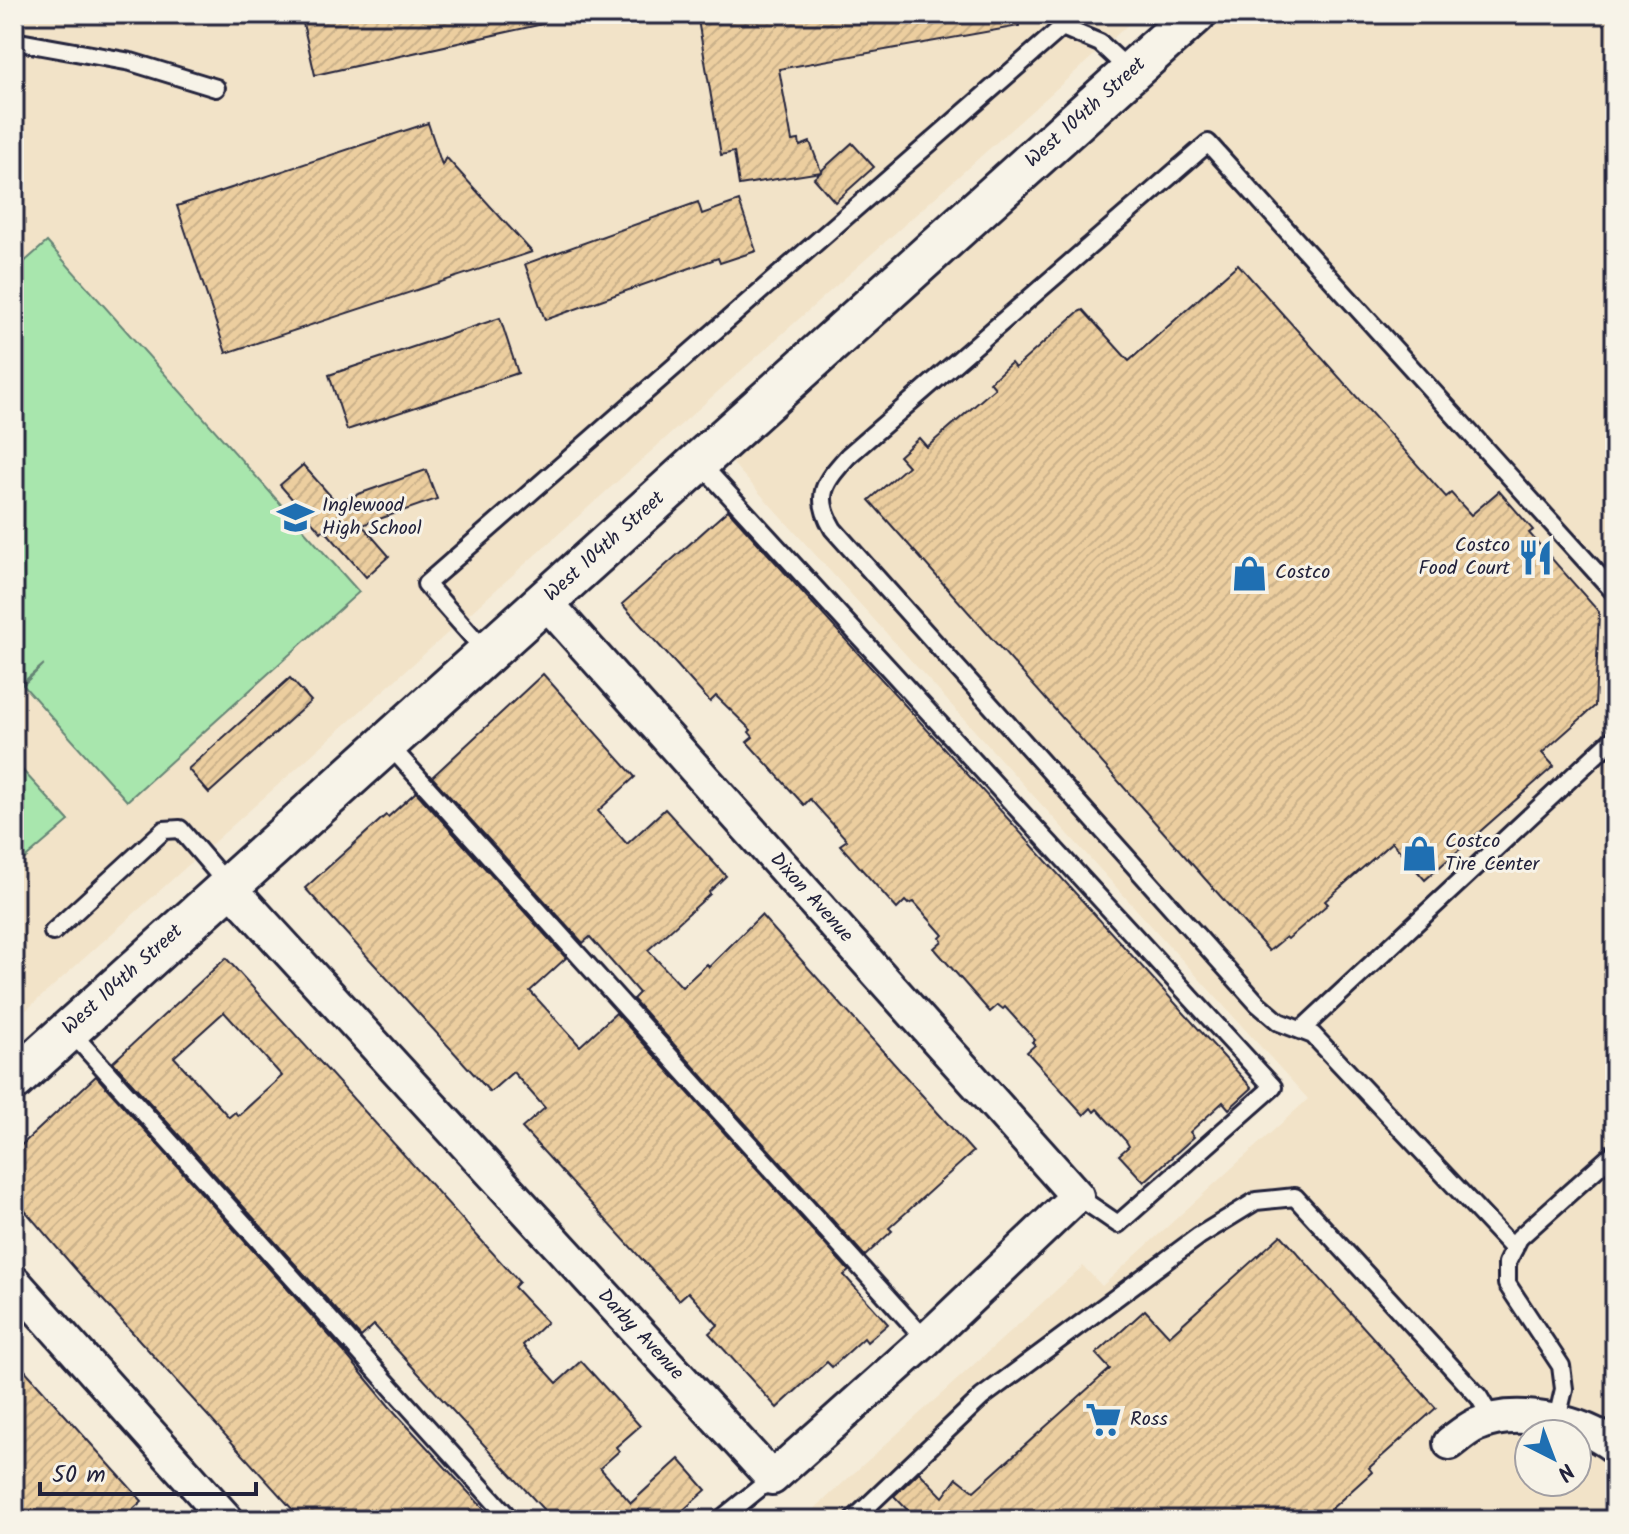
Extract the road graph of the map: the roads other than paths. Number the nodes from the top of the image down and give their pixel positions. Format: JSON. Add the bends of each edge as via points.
{"nodes":[{"id":1,"x":1077,"y":14,"type":"edge"},
{"id":2,"x":1195,"y":14,"type":"edge"},
{"id":3,"x":1062,"y":27,"type":"junction"},
{"id":4,"x":14,"y":41,"type":"edge"},
{"id":5,"x":1131,"y":72,"type":"junction"},
{"id":6,"x":216,"y":88,"type":"dead end"},
{"id":7,"x":699,"y":462,"type":"junction"},
{"id":8,"x":1615,"y":593,"type":"edge"},
{"id":9,"x":545,"y":601,"type":"junction"},
{"id":10,"x":487,"y":653,"type":"junction"},
{"id":11,"x":1615,"y":737,"type":"edge"},
{"id":12,"x":387,"y":743,"type":"junction"},
{"id":13,"x":228,"y":885,"type":"junction"},
{"id":14,"x":53,"y":932,"type":"dead end"},
{"id":15,"x":69,"y":1030,"type":"junction"},
{"id":16,"x":1301,"y":1030,"type":"junction"},
{"id":17,"x":14,"y":1080,"type":"edge"},
{"id":18,"x":1615,"y":1152,"type":"edge"},
{"id":19,"x":1077,"y":1196,"type":"junction"},
{"id":20,"x":1514,"y":1249,"type":"junction"},
{"id":21,"x":14,"y":1282,"type":"edge"},
{"id":22,"x":926,"y":1340,"type":"junction"},
{"id":23,"x":1513,"y":1418,"type":"edge"},
{"id":24,"x":1557,"y":1418,"type":"edge"},
{"id":25,"x":1493,"y":1421,"type":"junction"},
{"id":26,"x":1593,"y":1435,"type":"edge"},
{"id":27,"x":1450,"y":1443,"type":"dead end"},
{"id":28,"x":1615,"y":1447,"type":"edge"},
{"id":29,"x":772,"y":1478,"type":"junction"},
{"id":30,"x":227,"y":1520,"type":"edge"},
{"id":31,"x":511,"y":1520,"type":"edge"},
{"id":32,"x":720,"y":1520,"type":"edge"},
{"id":33,"x":853,"y":1520,"type":"edge"}],
"edges":[{"from":1,"to":3,"type":"lane"},
{"from":2,"to":5,"type":"street","name":"West 104th Street"},
{"from":3,"to":5,"type":"lane","via":[[1100,43]]},
{"from":3,"to":10,"type":"lane","via":[[426,584]]},
{"from":4,"to":6,"type":"lane","via":[[131,62]]},
{"from":5,"to":7,"type":"street","name":"West 104th Street"},
{"from":7,"to":9,"type":"street","name":"West 104th Street"},
{"from":7,"to":19,"type":"lane","via":[[1273,1087],[1118,1224]]},
{"from":8,"to":16,"type":"lane","via":[[1208,143],[826,480],[822,511],[833,529],[1258,1004],[1279,1022]]},
{"from":9,"to":10,"type":"street","name":"West 104th Street"},
{"from":9,"to":19,"type":"street","name":"Dixon Avenue"},
{"from":10,"to":12,"type":"street","name":"West 104th Street"},
{"from":11,"to":16,"type":"lane"},
{"from":12,"to":13,"type":"street","name":"West 104th Street"},
{"from":12,"to":22,"type":"lane"},
{"from":13,"to":14,"type":"lane","via":[[180,829],[164,830]]},
{"from":13,"to":15,"type":"street","name":"West 104th Street"},
{"from":13,"to":29,"type":"street","name":"Darby Avenue"},
{"from":15,"to":17,"type":"street","name":"West 104th Street"},
{"from":15,"to":31,"type":"lane"},
{"from":16,"to":20,"type":"lane","via":[[1313,1035]]},
{"from":18,"to":20,"type":"lane","via":[[1519,1238]]},
{"from":19,"to":22,"type":"street"},
{"from":20,"to":24,"type":"lane","via":[[1507,1263],[1507,1284],[1561,1366],[1564,1389]]},
{"from":21,"to":30,"type":"street"},
{"from":22,"to":29,"type":"street"},
{"from":23,"to":25,"type":"street"},
{"from":25,"to":27,"type":"street","via":[[1477,1424]]},
{"from":25,"to":33,"type":"lane","via":[[1479,1397],[1295,1197],[1256,1201],[1199,1236],[982,1397]]},
{"from":26,"to":28,"type":"street"},
{"from":29,"to":32,"type":"lane"}]}
